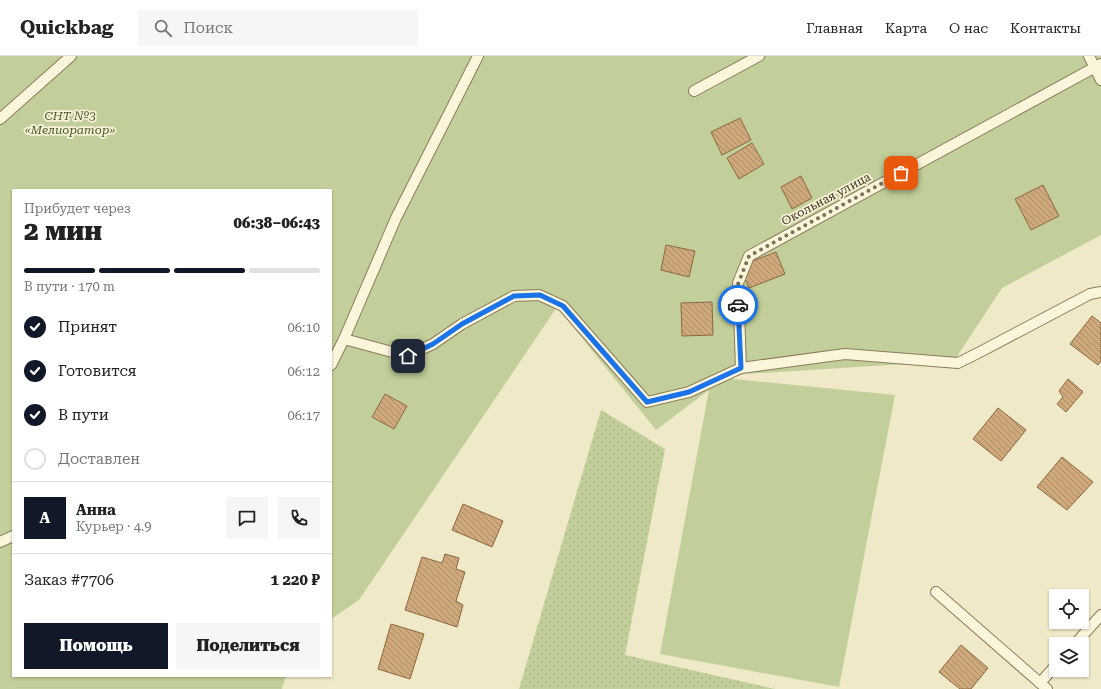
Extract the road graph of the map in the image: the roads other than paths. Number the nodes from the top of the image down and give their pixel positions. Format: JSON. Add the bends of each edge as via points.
{"nodes":[{"id":1,"x":71,"y":56,"type":"edge"},
{"id":2,"x":478,"y":56,"type":"edge"},
{"id":3,"x":758,"y":56,"type":"edge"},
{"id":4,"x":1089,"y":56,"type":"edge"},
{"id":5,"x":1098,"y":66,"type":"edge"},
{"id":6,"x":1101,"y":80,"type":"edge"},
{"id":7,"x":694,"y":91,"type":"dead end"},
{"id":8,"x":0,"y":119,"type":"edge"},
{"id":9,"x":1101,"y":292,"type":"edge"},
{"id":10,"x":344,"y":339,"type":"junction"},
{"id":11,"x":332,"y":363,"type":"edge"},
{"id":12,"x":741,"y":368,"type":"junction"},
{"id":13,"x":12,"y":536,"type":"edge"},
{"id":14,"x":0,"y":542,"type":"edge"},
{"id":15,"x":936,"y":592,"type":"dead end"},
{"id":16,"x":1101,"y":615,"type":"edge"},
{"id":17,"x":1081,"y":637,"type":"edge"},
{"id":18,"x":1049,"y":677,"type":"edge"},
{"id":19,"x":1044,"y":686,"type":"edge"}],
"edges":[{"from":1,"to":8,"type":"lane"},
{"from":2,"to":10,"type":"lane","via":[[396,218]]},
{"from":3,"to":7,"type":"lane"},
{"from":4,"to":5,"type":"lane"},
{"from":5,"to":6,"type":"lane"},
{"from":5,"to":12,"type":"lane","name":"Окольная улица","via":[[749,256],[738,284]]},
{"from":9,"to":12,"type":"lane","via":[[1090,294],[958,363],[845,354]]},
{"from":10,"to":11,"type":"lane"},
{"from":10,"to":12,"type":"lane","via":[[408,356],[514,296],[540,295],[563,306],[647,402],[689,392]]},
{"from":13,"to":14,"type":"lane"},
{"from":15,"to":19,"type":"lane"},
{"from":16,"to":17,"type":"lane"},
{"from":18,"to":19,"type":"lane"}]}
